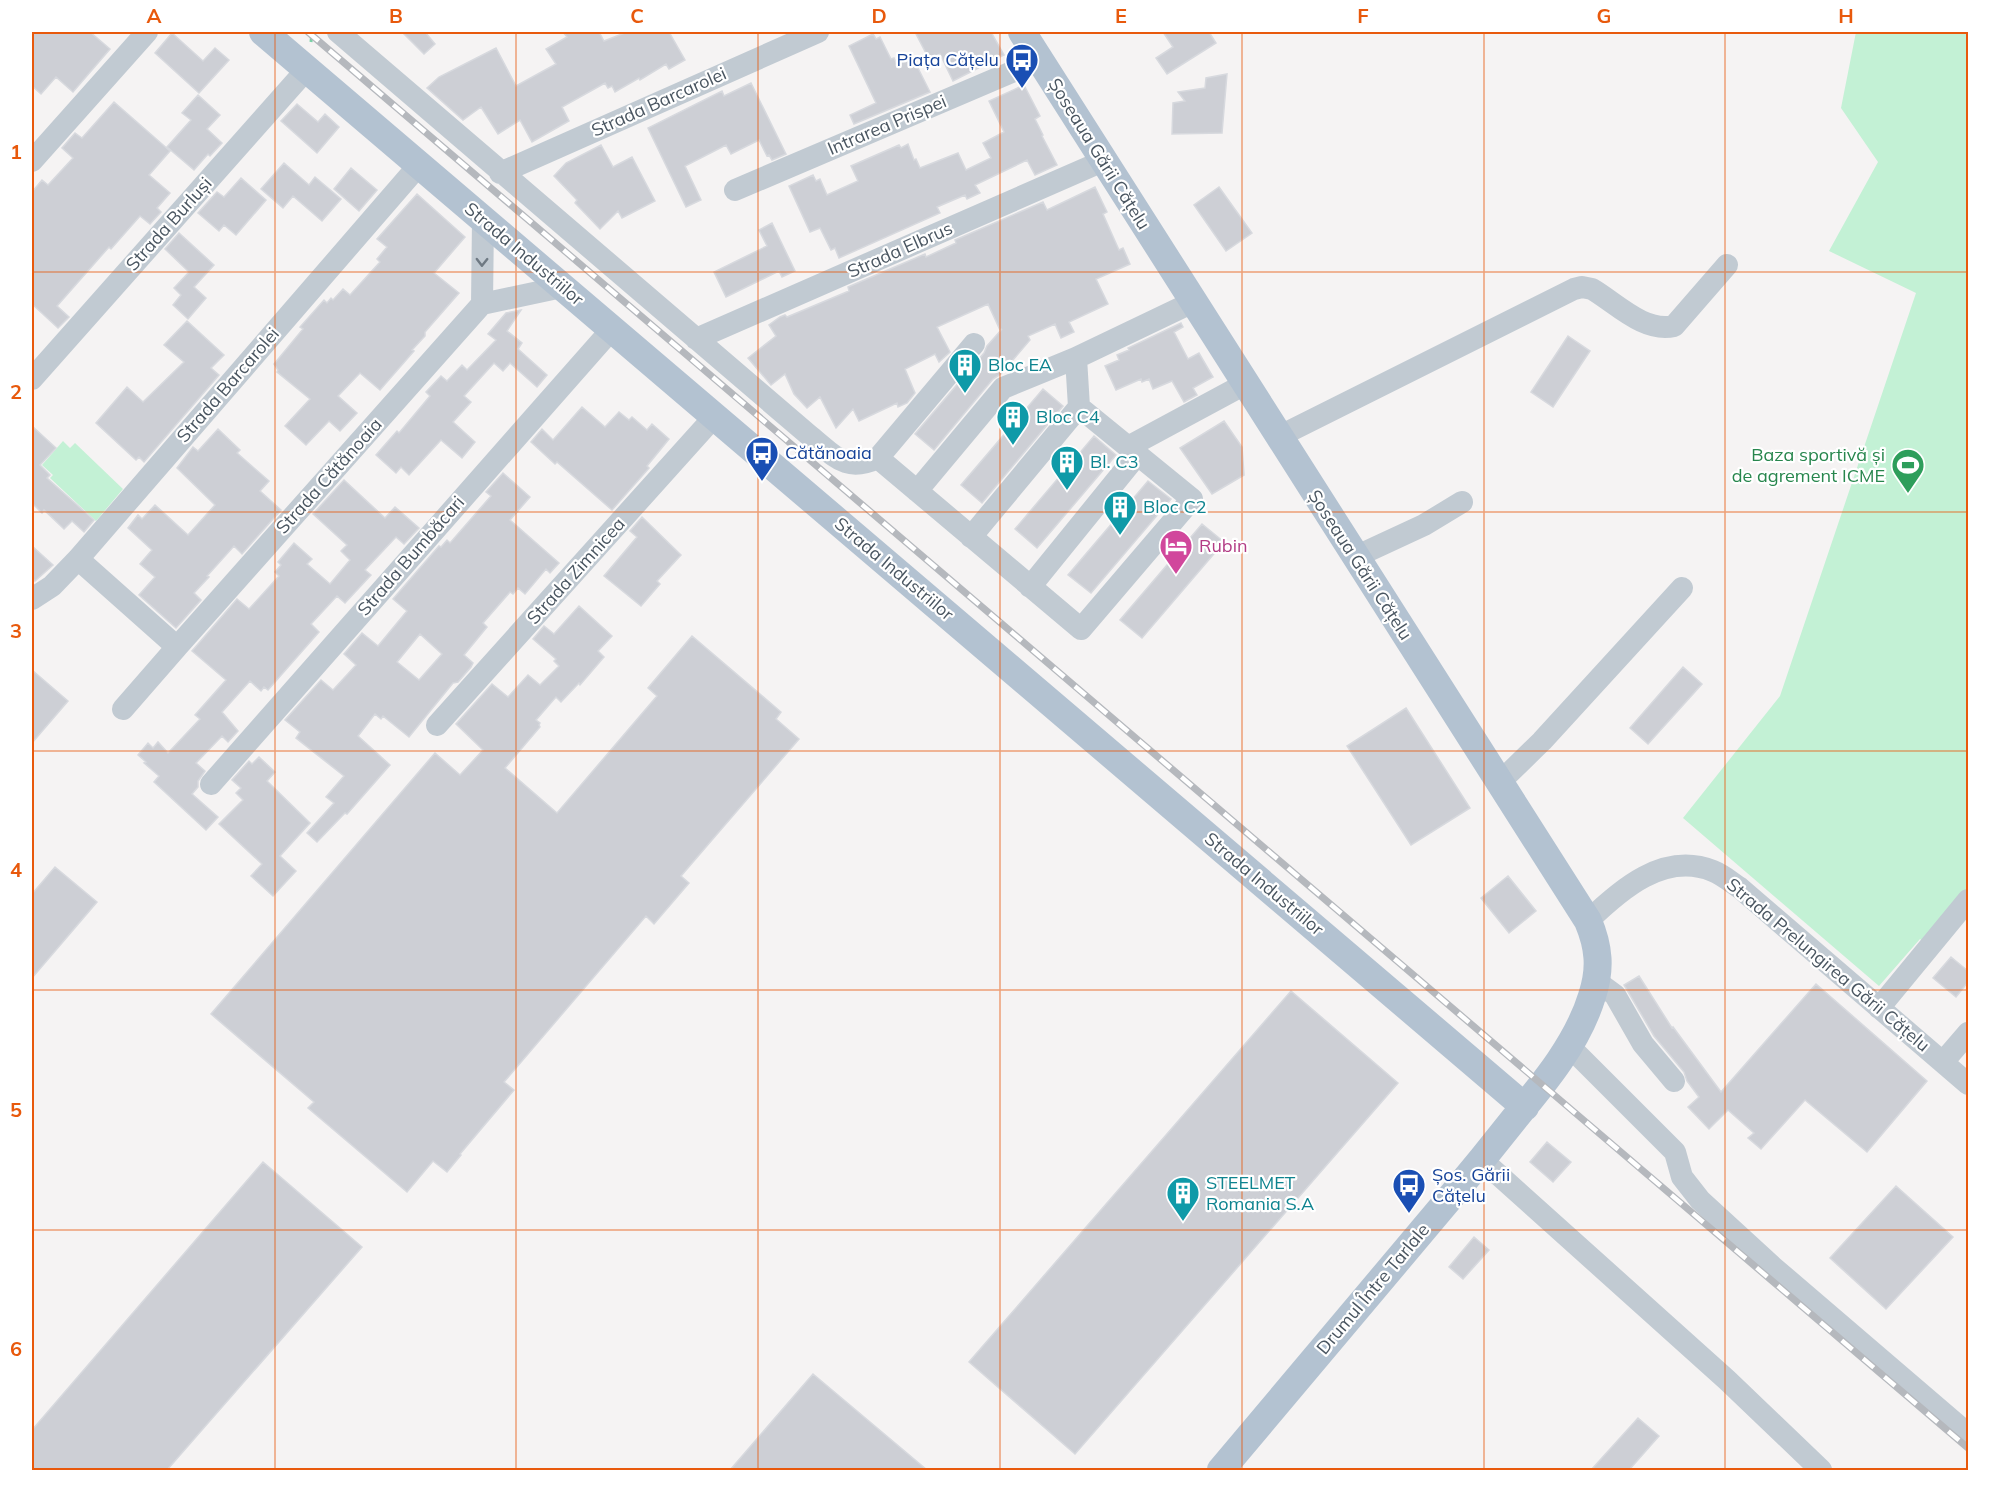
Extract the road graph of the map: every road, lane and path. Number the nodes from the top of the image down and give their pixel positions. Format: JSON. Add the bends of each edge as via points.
{"nodes":[{"id":1,"x":147,"y":32,"type":"edge"},
{"id":2,"x":263,"y":32,"type":"edge"},
{"id":3,"x":338,"y":32,"type":"edge"},
{"id":4,"x":818,"y":32,"type":"edge"},
{"id":5,"x":1022,"y":32,"type":"edge"},
{"id":6,"x":1040,"y":60,"type":"junction"},
{"id":7,"x":307,"y":69,"type":"junction"},
{"id":8,"x":32,"y":161,"type":"edge"},
{"id":9,"x":1103,"y":161,"type":"junction"},
{"id":10,"x":419,"y":165,"type":"junction"},
{"id":11,"x":501,"y":172,"type":"junction"},
{"id":12,"x":735,"y":190,"type":"dead end"},
{"id":13,"x":483,"y":220,"type":"junction"},
{"id":14,"x":1727,"y":265,"type":"dead end"},
{"id":15,"x":562,"y":287,"type":"junction"},
{"id":16,"x":1193,"y":302,"type":"junction"},
{"id":17,"x":482,"y":304,"type":"junction"},
{"id":18,"x":612,"y":329,"type":"junction"},
{"id":19,"x":696,"y":339,"type":"junction"},
{"id":20,"x":974,"y":344,"type":"dead end"},
{"id":21,"x":1076,"y":358,"type":"junction"},
{"id":22,"x":32,"y":380,"type":"edge"},
{"id":23,"x":1245,"y":384,"type":"junction"},
{"id":24,"x":1079,"y":407,"type":"junction"},
{"id":25,"x":714,"y":417,"type":"junction"},
{"id":26,"x":1278,"y":437,"type":"junction"},
{"id":27,"x":1133,"y":451,"type":"junction"},
{"id":28,"x":878,"y":458,"type":"junction"},
{"id":29,"x":917,"y":491,"type":"junction"},
{"id":30,"x":1462,"y":502,"type":"dead end"},
{"id":31,"x":971,"y":537,"type":"junction"},
{"id":32,"x":1355,"y":557,"type":"junction"},
{"id":33,"x":78,"y":559,"type":"junction"},
{"id":34,"x":1030,"y":587,"type":"junction"},
{"id":35,"x":1682,"y":588,"type":"dead end"},
{"id":36,"x":32,"y":598,"type":"edge"},
{"id":37,"x":177,"y":647,"type":"junction"},
{"id":38,"x":123,"y":709,"type":"dead end"},
{"id":39,"x":437,"y":725,"type":"dead end"},
{"id":40,"x":1499,"y":783,"type":"junction"},
{"id":41,"x":211,"y":784,"type":"dead end"},
{"id":42,"x":1968,"y":900,"type":"edge"},
{"id":43,"x":1588,"y":921,"type":"junction"},
{"id":44,"x":1596,"y":981,"type":"junction"},
{"id":45,"x":1879,"y":1008,"type":"junction"},
{"id":46,"x":1968,"y":1033,"type":"edge"},
{"id":47,"x":1569,"y":1046,"type":"junction"},
{"id":48,"x":1943,"y":1062,"type":"junction"},
{"id":49,"x":1674,"y":1080,"type":"dead end"},
{"id":50,"x":1968,"y":1084,"type":"edge"},
{"id":51,"x":1525,"y":1107,"type":"junction"},
{"id":52,"x":1482,"y":1160,"type":"junction"},
{"id":53,"x":1968,"y":1434,"type":"edge"},
{"id":54,"x":1221,"y":1470,"type":"edge"},
{"id":55,"x":1821,"y":1470,"type":"edge"}],
"edges":[{"from":1,"to":8,"type":"street"},
{"from":2,"to":7,"type":"main road","name":"Strada Industriilor"},
{"from":3,"to":11,"type":"street"},
{"from":4,"to":11,"type":"street","name":"Strada Barcarolei"},
{"from":5,"to":6,"type":"main road","name":"Șoseaua Gării Cățelu"},
{"from":6,"to":9,"type":"main road","name":"Șoseaua Gării Cățelu"},
{"from":6,"to":12,"type":"street","name":"Intrarea Prispei"},
{"from":7,"to":10,"type":"main road","name":"Strada Industriilor"},
{"from":7,"to":22,"type":"street","name":"Strada Burluși"},
{"from":9,"to":16,"type":"main road","name":"Șoseaua Gării Cățelu"},
{"from":9,"to":19,"type":"street","name":"Strada Elbrus"},
{"from":10,"to":13,"type":"main road","name":"Strada Industriilor"},
{"from":10,"to":33,"type":"street","name":"Strada Barcarolei"},
{"from":11,"to":19,"type":"street"},
{"from":13,"to":15,"type":"main road","name":"Strada Industriilor"},
{"from":13,"to":17,"type":"street","one_way":true},
{"from":14,"to":26,"type":"street","via":[[1674,326],[1664,328],[1644,322],[1592,289],[1582,287]]},
{"from":15,"to":17,"type":"street"},
{"from":15,"to":18,"type":"main road","name":"Strada Industriilor"},
{"from":16,"to":21,"type":"street"},
{"from":16,"to":23,"type":"main road","name":"Șoseaua Gării Cățelu"},
{"from":17,"to":37,"type":"street","name":"Strada Cătănoaia"},
{"from":18,"to":25,"type":"main road","name":"Strada Industriilor"},
{"from":18,"to":41,"type":"street","name":"Strada Bumbăcari"},
{"from":19,"to":28,"type":"street","via":[[845,463],[863,465]]},
{"from":20,"to":28,"type":"street"},
{"from":21,"to":24,"type":"street"},
{"from":21,"to":29,"type":"street","via":[[1003,388]]},
{"from":23,"to":26,"type":"main road","name":"Șoseaua Gării Cățelu"},
{"from":23,"to":27,"type":"street"},
{"from":24,"to":27,"type":"street"},
{"from":24,"to":31,"type":"street"},
{"from":25,"to":39,"type":"street","name":"Strada Zimnicea"},
{"from":25,"to":51,"type":"main road","name":"Strada Industriilor"},
{"from":26,"to":32,"type":"main road","name":"Șoseaua Gării Cățelu"},
{"from":27,"to":34,"type":"street"},
{"from":27,"to":34,"type":"street","via":[[1192,499],[1081,628]]},
{"from":28,"to":29,"type":"street"},
{"from":29,"to":31,"type":"street"},
{"from":30,"to":32,"type":"street","via":[[1424,525]]},
{"from":31,"to":34,"type":"street"},
{"from":32,"to":40,"type":"main road","name":"Șoseaua Gării Cățelu"},
{"from":33,"to":36,"type":"street","name":"Strada Barcarolei","via":[[52,586]]},
{"from":33,"to":37,"type":"street"},
{"from":35,"to":40,"type":"street"},
{"from":37,"to":38,"type":"street","name":"Strada Cătănoaia"},
{"from":40,"to":43,"type":"main road","name":"Șoseaua Gării Cățelu"},
{"from":42,"to":45,"type":"street"},
{"from":43,"to":44,"type":"main road","name":"Șoseaua Gării Cățelu","via":[[1596,939]]},
{"from":43,"to":45,"type":"street","name":"Strada Prelungirea Gării Cățelu","via":[[1620,892],[1656,871],[1676,866],[1711,870],[1740,888]]},
{"from":44,"to":47,"type":"main road","name":"Șoseaua Gării Cățelu"},
{"from":44,"to":49,"type":"street","via":[[1616,996],[1643,1044]]},
{"from":45,"to":48,"type":"street","name":"Strada Prelungirea Gării Cățelu"},
{"from":46,"to":48,"type":"street"},
{"from":47,"to":51,"type":"main road","name":"Șoseaua Gării Cățelu"},
{"from":47,"to":53,"type":"street","via":[[1675,1152],[1682,1177],[1700,1200]]},
{"from":48,"to":50,"type":"street","name":"Strada Prelungirea Gării Cățelu"},
{"from":51,"to":52,"type":"main road","name":"Drumul Între Tarlale"},
{"from":52,"to":54,"type":"main road","name":"Drumul Între Tarlale"},
{"from":52,"to":55,"type":"street"}]}
